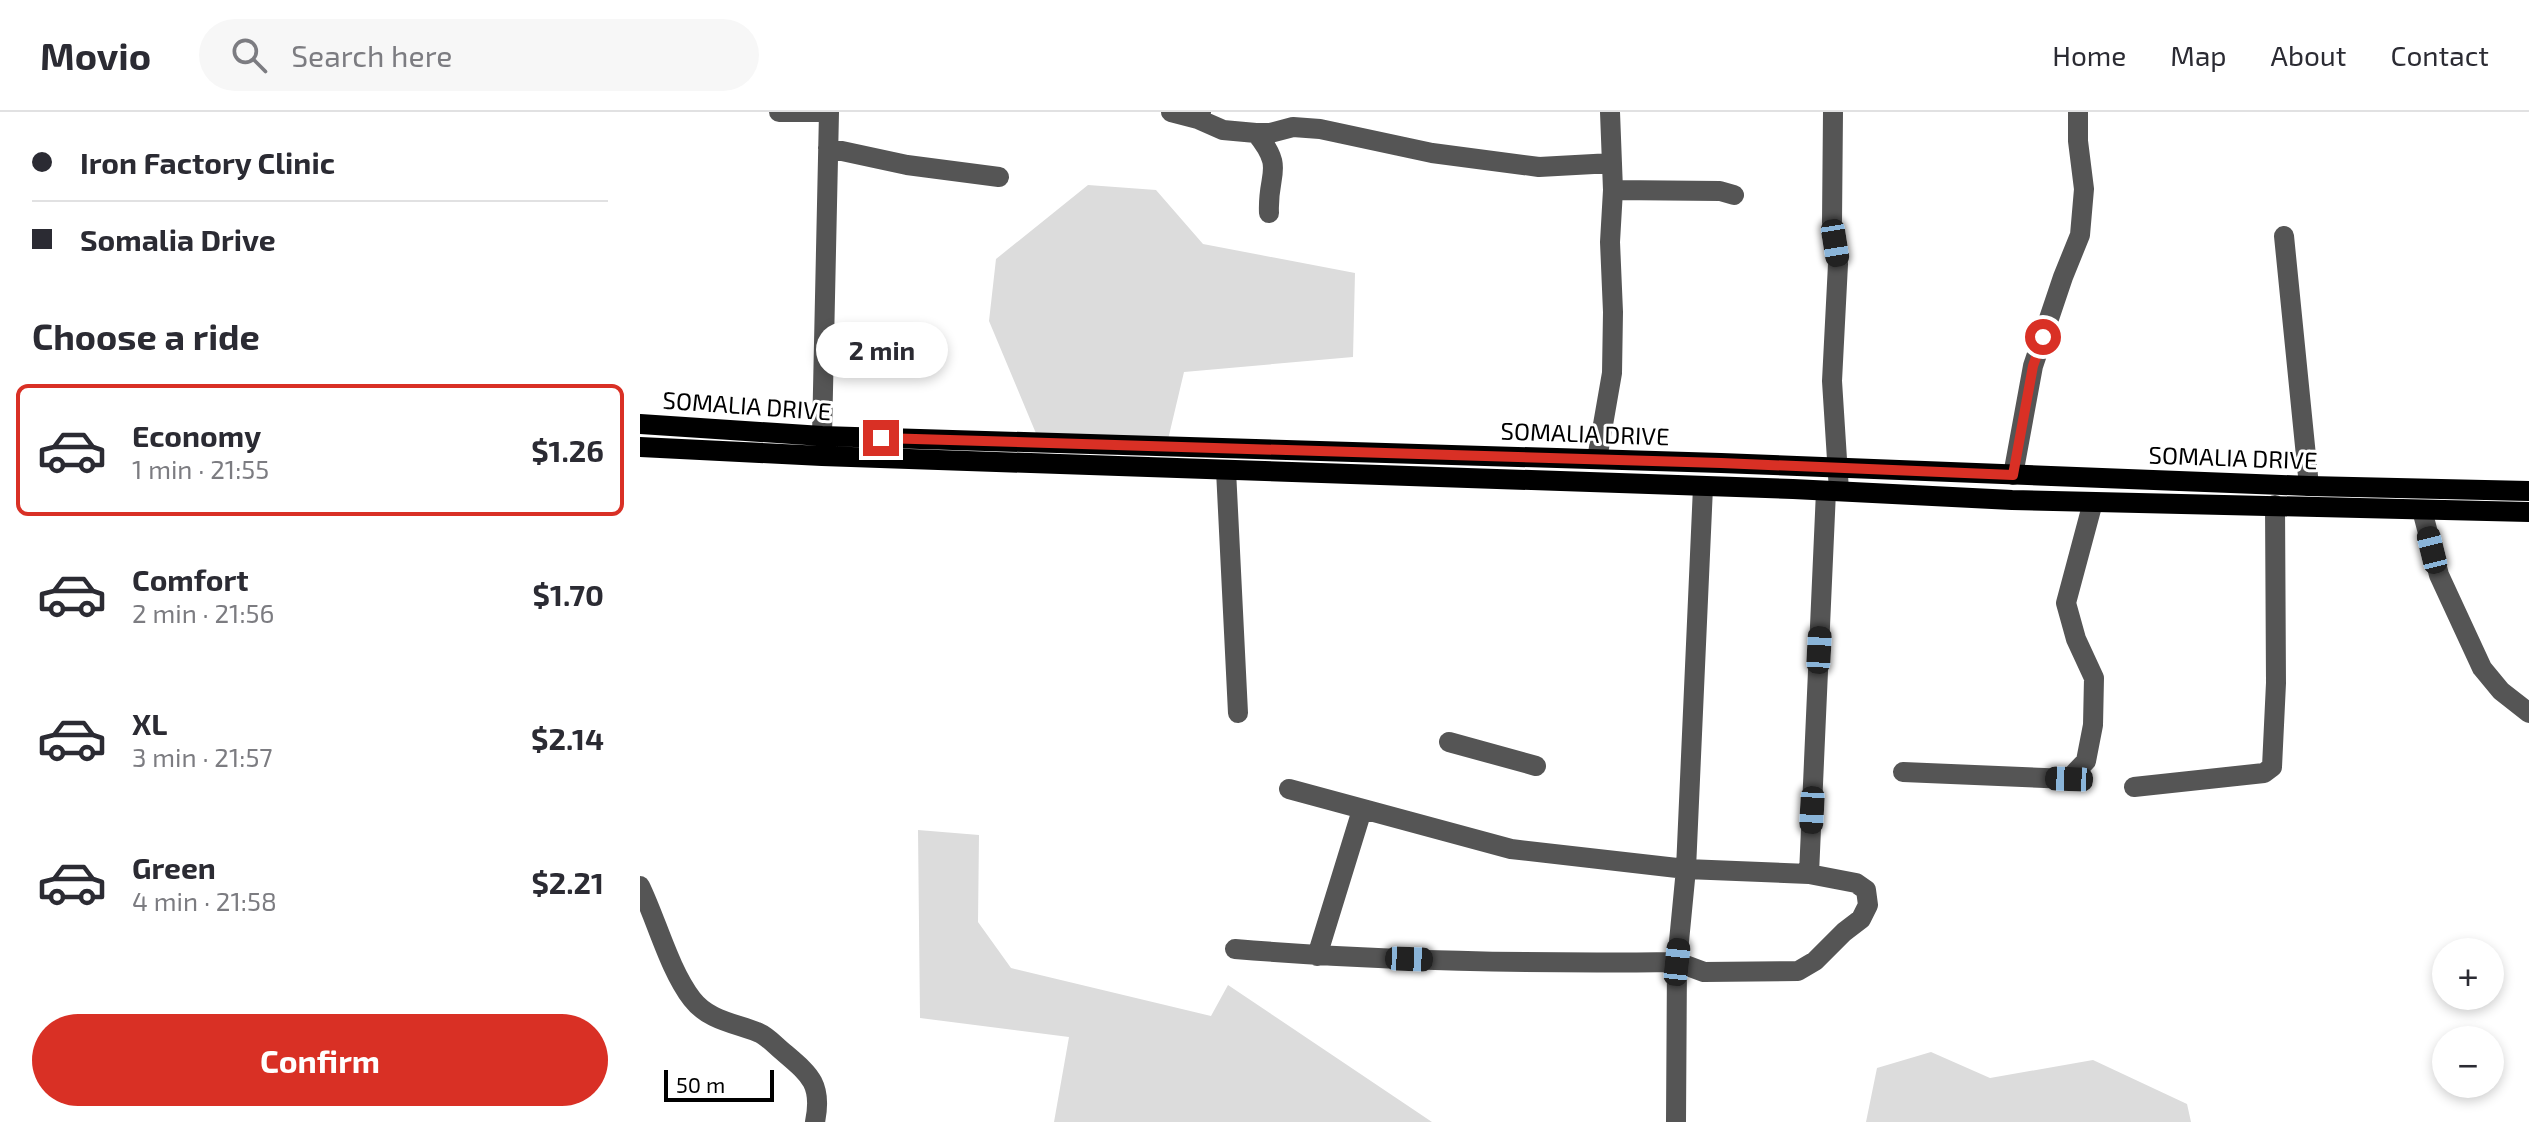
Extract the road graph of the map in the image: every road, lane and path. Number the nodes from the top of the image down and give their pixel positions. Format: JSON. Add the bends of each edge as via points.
{"nodes":[{"id":1,"x":779,"y":112,"type":"edge"},
{"id":2,"x":819,"y":112,"type":"edge"},
{"id":3,"x":829,"y":112,"type":"edge"},
{"id":4,"x":1171,"y":112,"type":"edge"},
{"id":5,"x":1610,"y":112,"type":"edge"},
{"id":6,"x":1833,"y":112,"type":"edge"},
{"id":7,"x":2078,"y":112,"type":"edge"},
{"id":8,"x":1199,"y":115,"type":"edge"},
{"id":9,"x":1256,"y":133,"type":"junction"},
{"id":10,"x":828,"y":148,"type":"junction"},
{"id":11,"x":1612,"y":163,"type":"junction"},
{"id":12,"x":999,"y":177,"type":"dead end"},
{"id":13,"x":1613,"y":190,"type":"junction"},
{"id":14,"x":1734,"y":195,"type":"dead end"},
{"id":15,"x":1269,"y":213,"type":"dead end"},
{"id":16,"x":2284,"y":236,"type":"dead end"},
{"id":17,"x":640,"y":424,"type":"edge"},
{"id":18,"x":822,"y":436,"type":"junction"},
{"id":19,"x":640,"y":447,"type":"edge"},
{"id":20,"x":1597,"y":459,"type":"junction"},
{"id":21,"x":1839,"y":469,"type":"junction"},
{"id":22,"x":1226,"y":470,"type":"junction"},
{"id":23,"x":2013,"y":475,"type":"junction"},
{"id":24,"x":2309,"y":486,"type":"junction"},
{"id":25,"x":1703,"y":487,"type":"junction"},
{"id":26,"x":1833,"y":491,"type":"junction"},
{"id":27,"x":2529,"y":491,"type":"edge"},
{"id":28,"x":2093,"y":502,"type":"junction"},
{"id":29,"x":2275,"y":505,"type":"junction"},
{"id":30,"x":2422,"y":510,"type":"junction"},
{"id":31,"x":2529,"y":512,"type":"edge"},
{"id":32,"x":1238,"y":713,"type":"dead end"},
{"id":33,"x":2529,"y":713,"type":"edge"},
{"id":34,"x":1449,"y":742,"type":"dead end"},
{"id":35,"x":1536,"y":766,"type":"dead end"},
{"id":36,"x":1903,"y":772,"type":"dead end"},
{"id":37,"x":2134,"y":787,"type":"dead end"},
{"id":38,"x":1289,"y":789,"type":"dead end"},
{"id":39,"x":1362,"y":810,"type":"junction"},
{"id":40,"x":1686,"y":869,"type":"junction"},
{"id":41,"x":1809,"y":874,"type":"junction"},
{"id":42,"x":640,"y":886,"type":"edge"},
{"id":43,"x":1235,"y":949,"type":"dead end"},
{"id":44,"x":1317,"y":956,"type":"junction"},
{"id":45,"x":1677,"y":962,"type":"junction"},
{"id":46,"x":815,"y":1122,"type":"edge"},
{"id":47,"x":1676,"y":1122,"type":"edge"}],
"edges":[{"from":1,"to":2,"type":"street"},
{"from":3,"to":10,"type":"street"},
{"from":4,"to":8,"type":"street"},
{"from":5,"to":11,"type":"street"},
{"from":6,"to":21,"type":"street","via":[[1832,222],[1838,264],[1832,381]]},
{"from":7,"to":23,"type":"street","via":[[2084,189],[2080,235],[2033,366]]},
{"from":8,"to":9,"type":"street","via":[[1223,130]]},
{"from":9,"to":11,"type":"street","via":[[1320,129],[1432,153],[1539,167]]},
{"from":9,"to":15,"type":"street","via":[[1274,164]]},
{"from":10,"to":12,"type":"street"},
{"from":10,"to":18,"type":"street"},
{"from":11,"to":13,"type":"street"},
{"from":13,"to":14,"type":"street"},
{"from":13,"to":20,"type":"street","via":[[1612,373]]},
{"from":16,"to":24,"type":"street"},
{"from":17,"to":18,"type":"main road","name":"SOMALIA DRIVE"},
{"from":18,"to":20,"type":"main road","name":"SOMALIA DRIVE"},
{"from":19,"to":22,"type":"main road","name":"SOMALIA DRIVE"},
{"from":20,"to":21,"type":"main road","name":"SOMALIA DRIVE"},
{"from":21,"to":23,"type":"main road","name":"SOMALIA DRIVE"},
{"from":21,"to":26,"type":"street"},
{"from":22,"to":25,"type":"main road","name":"SOMALIA DRIVE"},
{"from":22,"to":32,"type":"street"},
{"from":23,"to":24,"type":"main road","name":"SOMALIA DRIVE"},
{"from":24,"to":27,"type":"main road","name":"SOMALIA DRIVE"},
{"from":25,"to":26,"type":"main road","name":"SOMALIA DRIVE"},
{"from":25,"to":40,"type":"street"},
{"from":26,"to":28,"type":"main road","name":"SOMALIA DRIVE"},
{"from":26,"to":41,"type":"street"},
{"from":28,"to":29,"type":"main road","name":"SOMALIA DRIVE"},
{"from":28,"to":36,"type":"street","via":[[2066,603],[2094,678],[2086,761],[2069,779]]},
{"from":29,"to":30,"type":"main road","name":"SOMALIA DRIVE"},
{"from":29,"to":37,"type":"street","via":[[2272,767],[2264,773]]},
{"from":30,"to":31,"type":"main road","name":"SOMALIA DRIVE"},
{"from":30,"to":33,"type":"street","via":[[2439,575],[2482,668]]},
{"from":34,"to":35,"type":"street"},
{"from":38,"to":39,"type":"street"},
{"from":39,"to":40,"type":"street","via":[[1511,849]]},
{"from":39,"to":44,"type":"street"},
{"from":40,"to":41,"type":"street"},
{"from":40,"to":45,"type":"street"},
{"from":41,"to":45,"type":"street","via":[[1856,883],[1866,890],[1868,905],[1861,919],[1815,961],[1798,971],[1781,972],[1704,972]]},
{"from":42,"to":46,"type":"street","via":[[691,998],[703,1011],[760,1033],[812,1076]]},
{"from":43,"to":44,"type":"street"},
{"from":44,"to":45,"type":"street"},
{"from":45,"to":47,"type":"street"}]}
